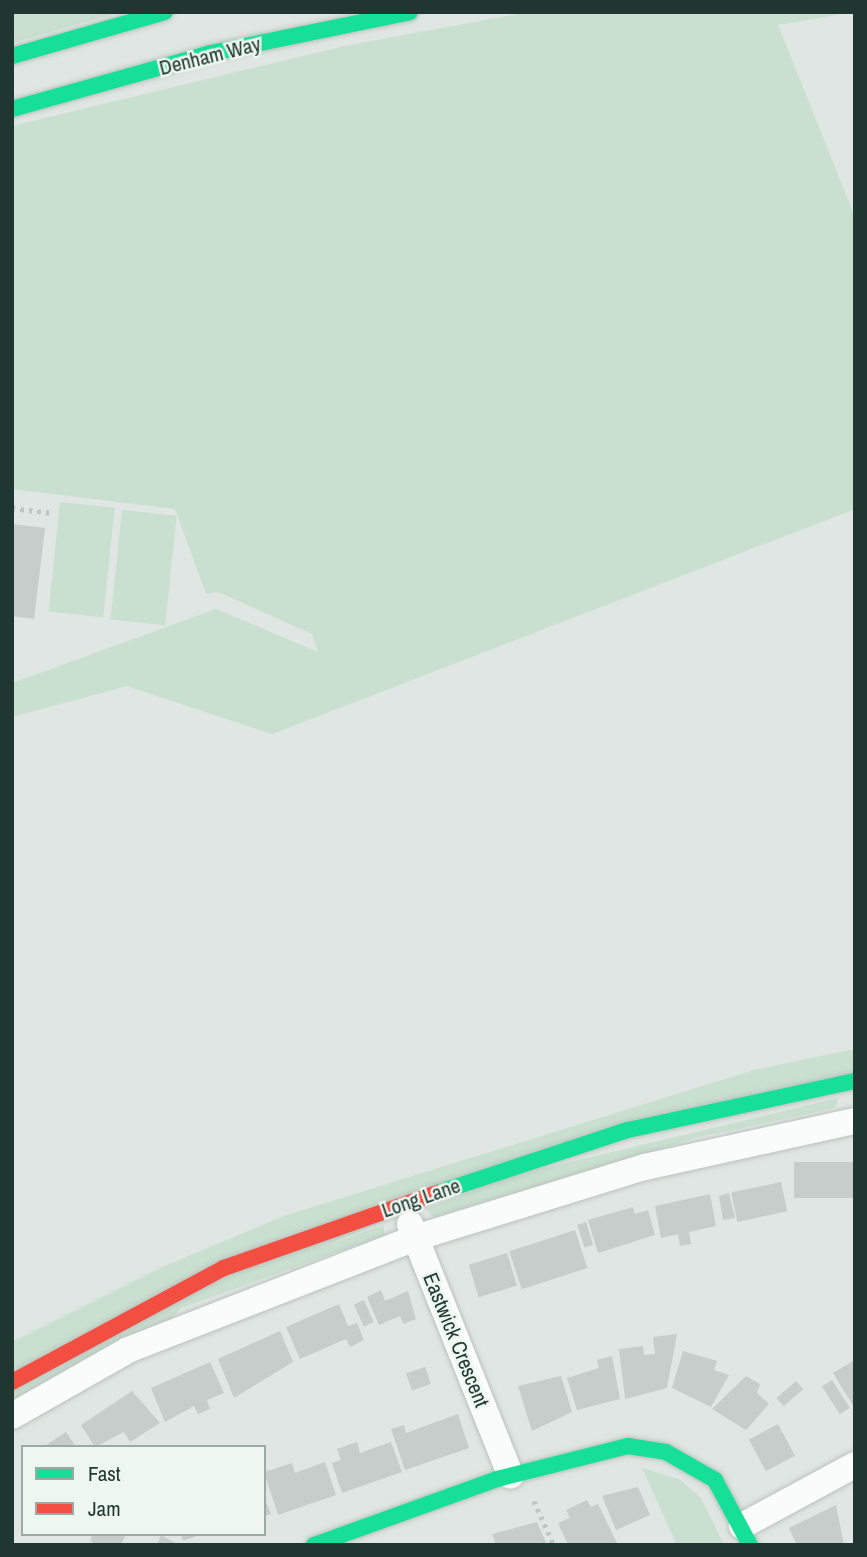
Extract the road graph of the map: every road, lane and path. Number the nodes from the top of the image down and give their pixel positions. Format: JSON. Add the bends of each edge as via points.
{"nodes":[{"id":1,"x":165,"y":12,"type":"edge"},
{"id":2,"x":411,"y":12,"type":"edge"},
{"id":3,"x":12,"y":57,"type":"edge"},
{"id":4,"x":12,"y":109,"type":"edge"},
{"id":5,"x":12,"y":508,"type":"edge"},
{"id":6,"x":51,"y":513,"type":"dead end"},
{"id":7,"x":855,"y":1081,"type":"edge"},
{"id":8,"x":855,"y":1121,"type":"edge"},
{"id":9,"x":402,"y":1204,"type":"junction"},
{"id":10,"x":415,"y":1238,"type":"junction"},
{"id":11,"x":12,"y":1382,"type":"edge"},
{"id":12,"x":12,"y":1416,"type":"edge"},
{"id":13,"x":855,"y":1465,"type":"edge"},
{"id":14,"x":516,"y":1474,"type":"junction"},
{"id":15,"x":746,"y":1536,"type":"edge"},
{"id":16,"x":314,"y":1545,"type":"edge"},
{"id":17,"x":554,"y":1545,"type":"edge"}],
"edges":[{"from":1,"to":3,"type":"street"},
{"from":2,"to":4,"type":"street","name":"Denham Way","via":[[211,53]]},
{"from":5,"to":6,"type":"path"},
{"from":7,"to":9,"type":"street","name":"Long Lane","via":[[628,1130]]},
{"from":8,"to":10,"type":"street","name":"Long Lane","via":[[645,1167]]},
{"from":9,"to":10,"type":"street","name":"Eastwick Crescent"},
{"from":9,"to":11,"type":"street","name":"Long Lane","via":[[224,1268]]},
{"from":10,"to":12,"type":"street","name":"Long Lane","via":[[128,1350]]},
{"from":10,"to":14,"type":"street","name":"Eastwick Crescent"},
{"from":13,"to":15,"type":"street"},
{"from":14,"to":15,"type":"street","via":[[628,1446],[666,1452],[715,1480]]},
{"from":14,"to":16,"type":"street"},
{"from":14,"to":17,"type":"path"}]}
